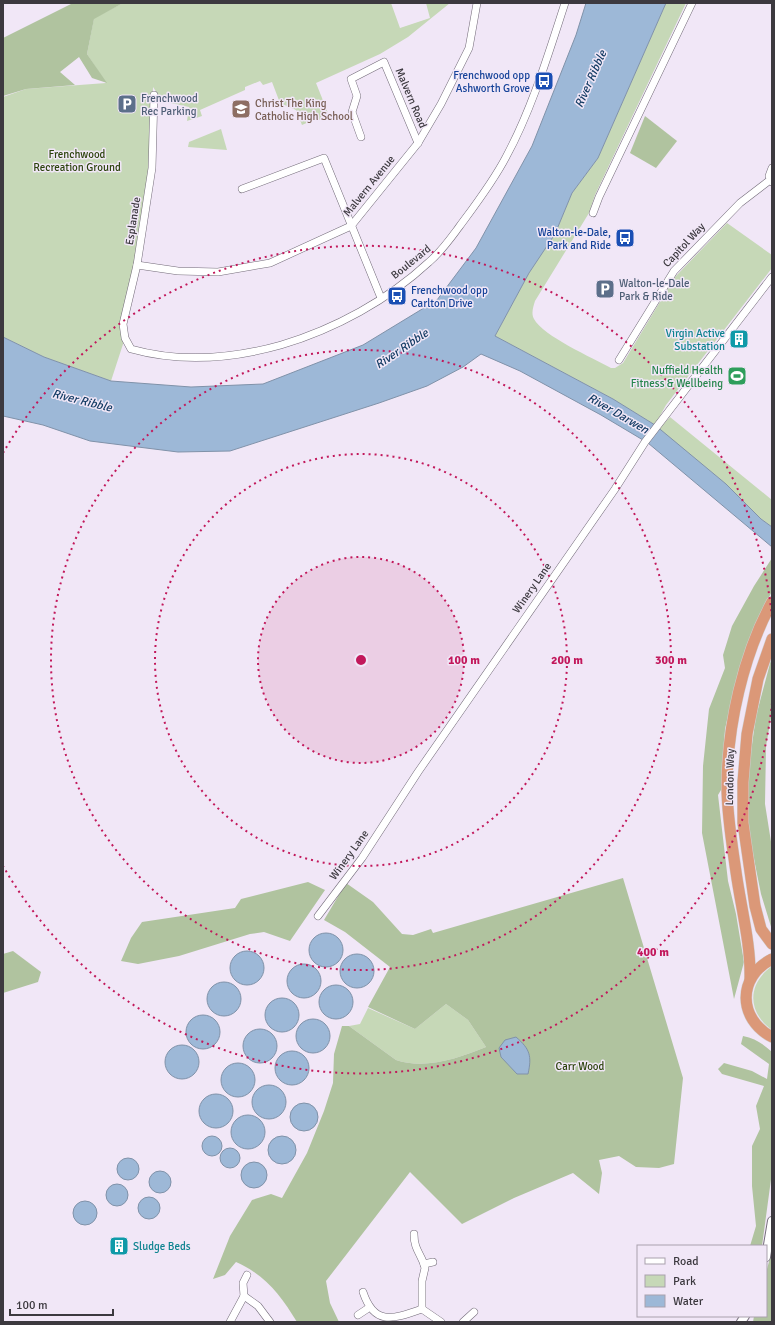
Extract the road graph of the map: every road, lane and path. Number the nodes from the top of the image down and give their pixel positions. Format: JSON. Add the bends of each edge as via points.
{"nodes":[{"id":1,"x":477,"y":3,"type":"edge"},
{"id":2,"x":565,"y":3,"type":"edge"},
{"id":3,"x":692,"y":3,"type":"edge"},
{"id":4,"x":154,"y":95,"type":"dead end"},
{"id":5,"x":361,"y":137,"type":"dead end"},
{"id":6,"x":418,"y":143,"type":"junction"},
{"id":7,"x":772,"y":168,"type":"edge"},
{"id":8,"x":771,"y":181,"type":"edge"},
{"id":9,"x":242,"y":189,"type":"dead end"},
{"id":10,"x":593,"y":213,"type":"dead end"},
{"id":11,"x":351,"y":226,"type":"junction"},
{"id":12,"x":137,"y":265,"type":"junction"},
{"id":13,"x":772,"y":277,"type":"edge"},
{"id":14,"x":381,"y":298,"type":"junction"},
{"id":15,"x":131,"y":349,"type":"joint"},
{"id":16,"x":619,"y":360,"type":"dead end"},
{"id":17,"x":772,"y":602,"type":"edge"},
{"id":18,"x":772,"y":639,"type":"edge"},
{"id":19,"x":318,"y":916,"type":"dead end"},
{"id":20,"x":772,"y":944,"type":"edge"},
{"id":21,"x":772,"y":959,"type":"edge"},
{"id":22,"x":750,"y":980,"type":"junction"},
{"id":23,"x":772,"y":1037,"type":"edge"},
{"id":24,"x":772,"y":1221,"type":"edge"},
{"id":25,"x":414,"y":1234,"type":"dead end"},
{"id":26,"x":767,"y":1251,"type":"edge"},
{"id":27,"x":433,"y":1262,"type":"dead end"},
{"id":28,"x":424,"y":1264,"type":"junction"},
{"id":29,"x":247,"y":1275,"type":"dead end"},
{"id":30,"x":363,"y":1292,"type":"dead end"},
{"id":31,"x":244,"y":1296,"type":"junction"},
{"id":32,"x":367,"y":1309,"type":"junction"},
{"id":33,"x":422,"y":1310,"type":"junction"},
{"id":34,"x":474,"y":1312,"type":"dead end"},
{"id":35,"x":358,"y":1315,"type":"dead end"},
{"id":36,"x":230,"y":1322,"type":"edge"},
{"id":37,"x":270,"y":1322,"type":"edge"},
{"id":38,"x":441,"y":1322,"type":"edge"},
{"id":39,"x":463,"y":1322,"type":"edge"}],
"edges":[{"from":1,"to":6,"type":"street","name":"Malvern Avenue","via":[[469,48]]},
{"from":2,"to":14,"type":"street","name":"Boulevard","via":[[516,136],[484,194],[429,263]]},
{"from":3,"to":10,"type":"street"},
{"from":4,"to":12,"type":"street","name":"Esplanade","via":[[152,168]]},
{"from":5,"to":6,"type":"street","name":"Malvern Road","via":[[352,112],[358,96],[351,79],[384,62]]},
{"from":6,"to":11,"type":"street","name":"Malvern Avenue"},
{"from":7,"to":8,"type":"street","name":"Capitol Way","via":[[769,174]]},
{"from":8,"to":16,"type":"street","name":"Capitol Way","via":[[740,203],[674,271]]},
{"from":9,"to":11,"type":"street","via":[[324,158]]},
{"from":11,"to":12,"type":"street","name":"Malvern Avenue","via":[[270,263],[218,272],[178,271]]},
{"from":11,"to":14,"type":"street"},
{"from":12,"to":15,"type":"street","name":"Esplanade","via":[[123,324],[125,338]]},
{"from":13,"to":19,"type":"street","name":"Winery Lane","via":[[646,440],[616,489],[418,772],[362,858]]},
{"from":14,"to":15,"type":"street","name":"Boulevard","via":[[326,329],[259,351],[223,357],[185,358],[156,356]]},
{"from":17,"to":22,"type":"highway","name":"London Way","via":[[748,661],[732,721],[727,787],[736,872],[749,946]]},
{"from":18,"to":20,"type":"highway","name":"London Way","via":[[758,679],[747,734],[742,823],[755,906],[761,929]]},
{"from":21,"to":22,"type":"highway","via":[[756,971]]},
{"from":22,"to":23,"type":"highway","name":"London Way","via":[[746,992],[749,1014],[763,1032]]},
{"from":24,"to":26,"type":"street"},
{"from":25,"to":28,"type":"street","via":[[417,1253]]},
{"from":27,"to":28,"type":"street"},
{"from":28,"to":33,"type":"street"},
{"from":29,"to":31,"type":"street","via":[[243,1283]]},
{"from":30,"to":32,"type":"street"},
{"from":31,"to":36,"type":"street"},
{"from":31,"to":37,"type":"street","via":[[258,1306]]},
{"from":32,"to":33,"type":"street","via":[[378,1318],[387,1321]]},
{"from":32,"to":35,"type":"street"},
{"from":33,"to":38,"type":"street"},
{"from":34,"to":39,"type":"street"}]}
